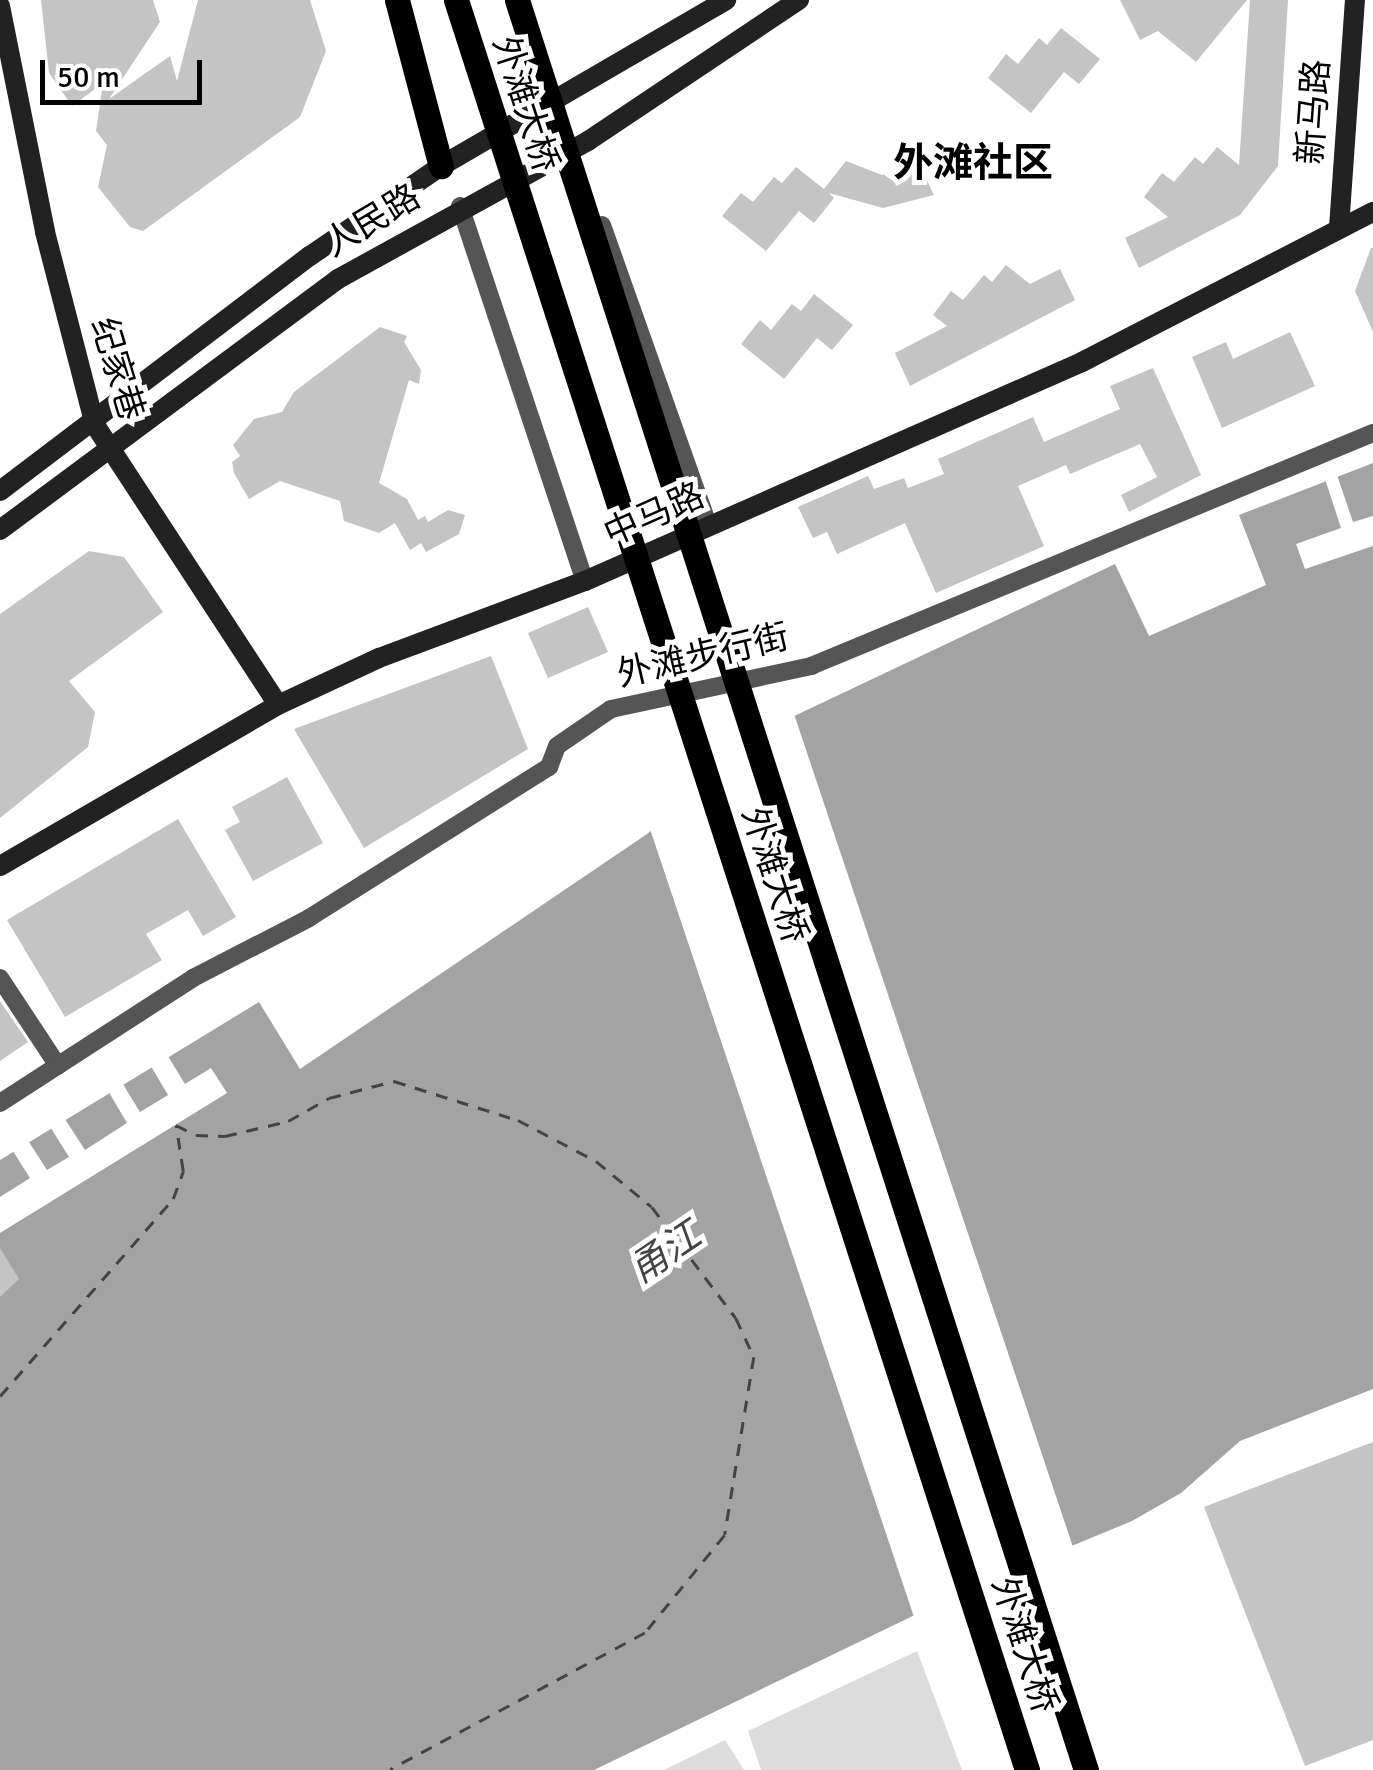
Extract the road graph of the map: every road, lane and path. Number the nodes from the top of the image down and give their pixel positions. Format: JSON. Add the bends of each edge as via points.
{"nodes":[{"id":1,"x":397,"y":0,"type":"edge"},
{"id":2,"x":456,"y":0,"type":"edge"},
{"id":3,"x":517,"y":0,"type":"edge"},
{"id":4,"x":532,"y":0,"type":"edge"},
{"id":5,"x":726,"y":0,"type":"edge"},
{"id":6,"x":799,"y":0,"type":"edge"},
{"id":7,"x":1355,"y":0,"type":"edge"},
{"id":8,"x":0,"y":6,"type":"edge"},
{"id":9,"x":564,"y":91,"type":"junction"},
{"id":10,"x":574,"y":148,"type":"junction"},
{"id":11,"x":441,"y":166,"type":"junction"},
{"id":12,"x":460,"y":206,"type":"junction"},
{"id":13,"x":1373,"y":212,"type":"edge"},
{"id":14,"x":1338,"y":228,"type":"junction"},
{"id":15,"x":95,"y":425,"type":"junction"},
{"id":16,"x":1373,"y":433,"type":"edge"},
{"id":17,"x":108,"y":450,"type":"junction"},
{"id":18,"x":0,"y":492,"type":"edge"},
{"id":19,"x":709,"y":526,"type":"junction"},
{"id":20,"x":0,"y":530,"type":"edge"},
{"id":21,"x":585,"y":581,"type":"junction"},
{"id":22,"x":278,"y":705,"type":"junction"},
{"id":23,"x":0,"y":866,"type":"edge"},
{"id":24,"x":0,"y":978,"type":"edge"},
{"id":25,"x":58,"y":1066,"type":"junction"},
{"id":26,"x":0,"y":1102,"type":"edge"},
{"id":27,"x":1027,"y":1770,"type":"edge"},
{"id":28,"x":1086,"y":1770,"type":"edge"}],
"edges":[{"from":1,"to":11,"type":"main road"},
{"from":2,"to":27,"type":"main road","name":"外滩大桥"},
{"from":3,"to":28,"type":"main road","name":"外滩大桥"},
{"from":4,"to":9,"type":"main road"},
{"from":5,"to":9,"type":"street","name":"人民路"},
{"from":6,"to":10,"type":"street","name":"人民路"},
{"from":7,"to":14,"type":"street","name":"新马路"},
{"from":8,"to":15,"type":"street","name":"纪家巷","via":[[45,232]]},
{"from":9,"to":11,"type":"street","name":"人民路"},
{"from":10,"to":12,"type":"street","name":"人民路"},
{"from":10,"to":19,"type":"street"},
{"from":11,"to":15,"type":"street","name":"人民路","via":[[310,256]]},
{"from":12,"to":17,"type":"street","name":"人民路","via":[[338,279]]},
{"from":12,"to":21,"type":"street"},
{"from":13,"to":14,"type":"street","name":"中马路"},
{"from":14,"to":19,"type":"street","name":"中马路","via":[[1082,362]]},
{"from":15,"to":17,"type":"street","name":"纪家巷"},
{"from":15,"to":18,"type":"street","name":"人民路"},
{"from":16,"to":25,"type":"street","name":"外滩步行街","via":[[811,666],[610,709],[557,746],[548,766]]},
{"from":17,"to":20,"type":"street","name":"人民路"},
{"from":17,"to":22,"type":"street","name":"纪家巷"},
{"from":19,"to":21,"type":"street","name":"中马路"},
{"from":21,"to":22,"type":"street","name":"中马路","via":[[379,658]]},
{"from":22,"to":23,"type":"street","name":"中马路"},
{"from":24,"to":25,"type":"street"},
{"from":25,"to":26,"type":"street","name":"外滩步行街"}]}
